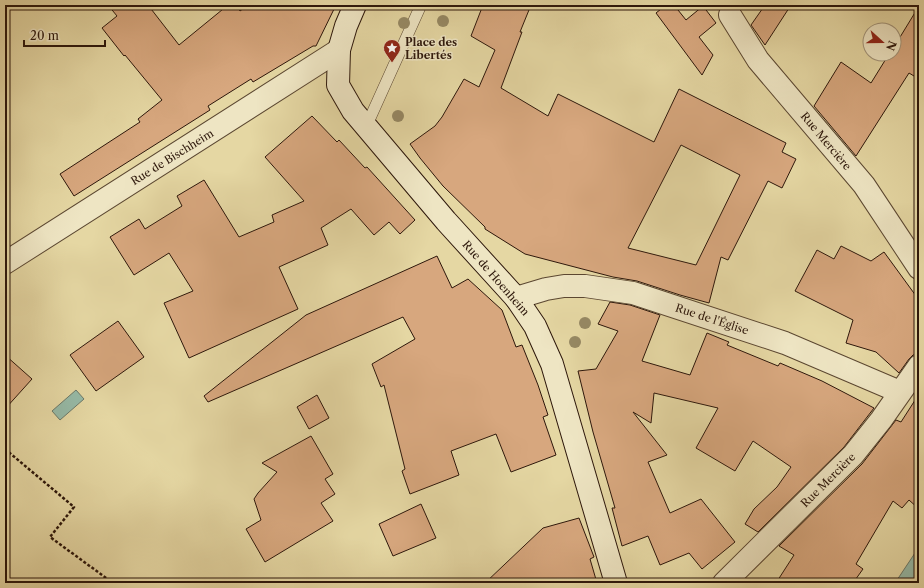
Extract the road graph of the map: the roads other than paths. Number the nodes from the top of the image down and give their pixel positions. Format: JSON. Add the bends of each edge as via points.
{"nodes":[{"id":1,"x":355,"y":5,"type":"edge"},
{"id":2,"x":421,"y":5,"type":"edge"},
{"id":3,"x":730,"y":15,"type":"dead end"},
{"id":4,"x":339,"y":50,"type":"junction"},
{"id":5,"x":366,"y":127,"type":"junction"},
{"id":6,"x":5,"y":263,"type":"edge"},
{"id":7,"x":919,"y":268,"type":"edge"},
{"id":8,"x":516,"y":298,"type":"junction"},
{"id":9,"x":919,"y":366,"type":"edge"},
{"id":10,"x":900,"y":392,"type":"junction"},
{"id":11,"x":616,"y":583,"type":"edge"},
{"id":12,"x":724,"y":583,"type":"edge"}],
"edges":[{"from":1,"to":4,"type":"street","name":"Rue de Hoenheim"},
{"from":2,"to":5,"type":"lane"},
{"from":3,"to":7,"type":"street","name":"Rue Mercière","via":[[758,60],[864,185]]},
{"from":4,"to":5,"type":"street","name":"Rue de Hoenheim","via":[[338,85]]},
{"from":4,"to":6,"type":"street","name":"Rue de Bischheim"},
{"from":5,"to":8,"type":"street","name":"Rue de Hoenheim"},
{"from":8,"to":10,"type":"street","name":"Rue de l'Église","via":[[564,286],[585,286],[633,293],[785,343]]},
{"from":8,"to":11,"type":"street","name":"Rue de Hoenheim","via":[[535,326],[552,364]]},
{"from":9,"to":10,"type":"street","name":"Rue Mercière"},
{"from":10,"to":12,"type":"street","name":"Rue Mercière","via":[[853,455]]}]}
